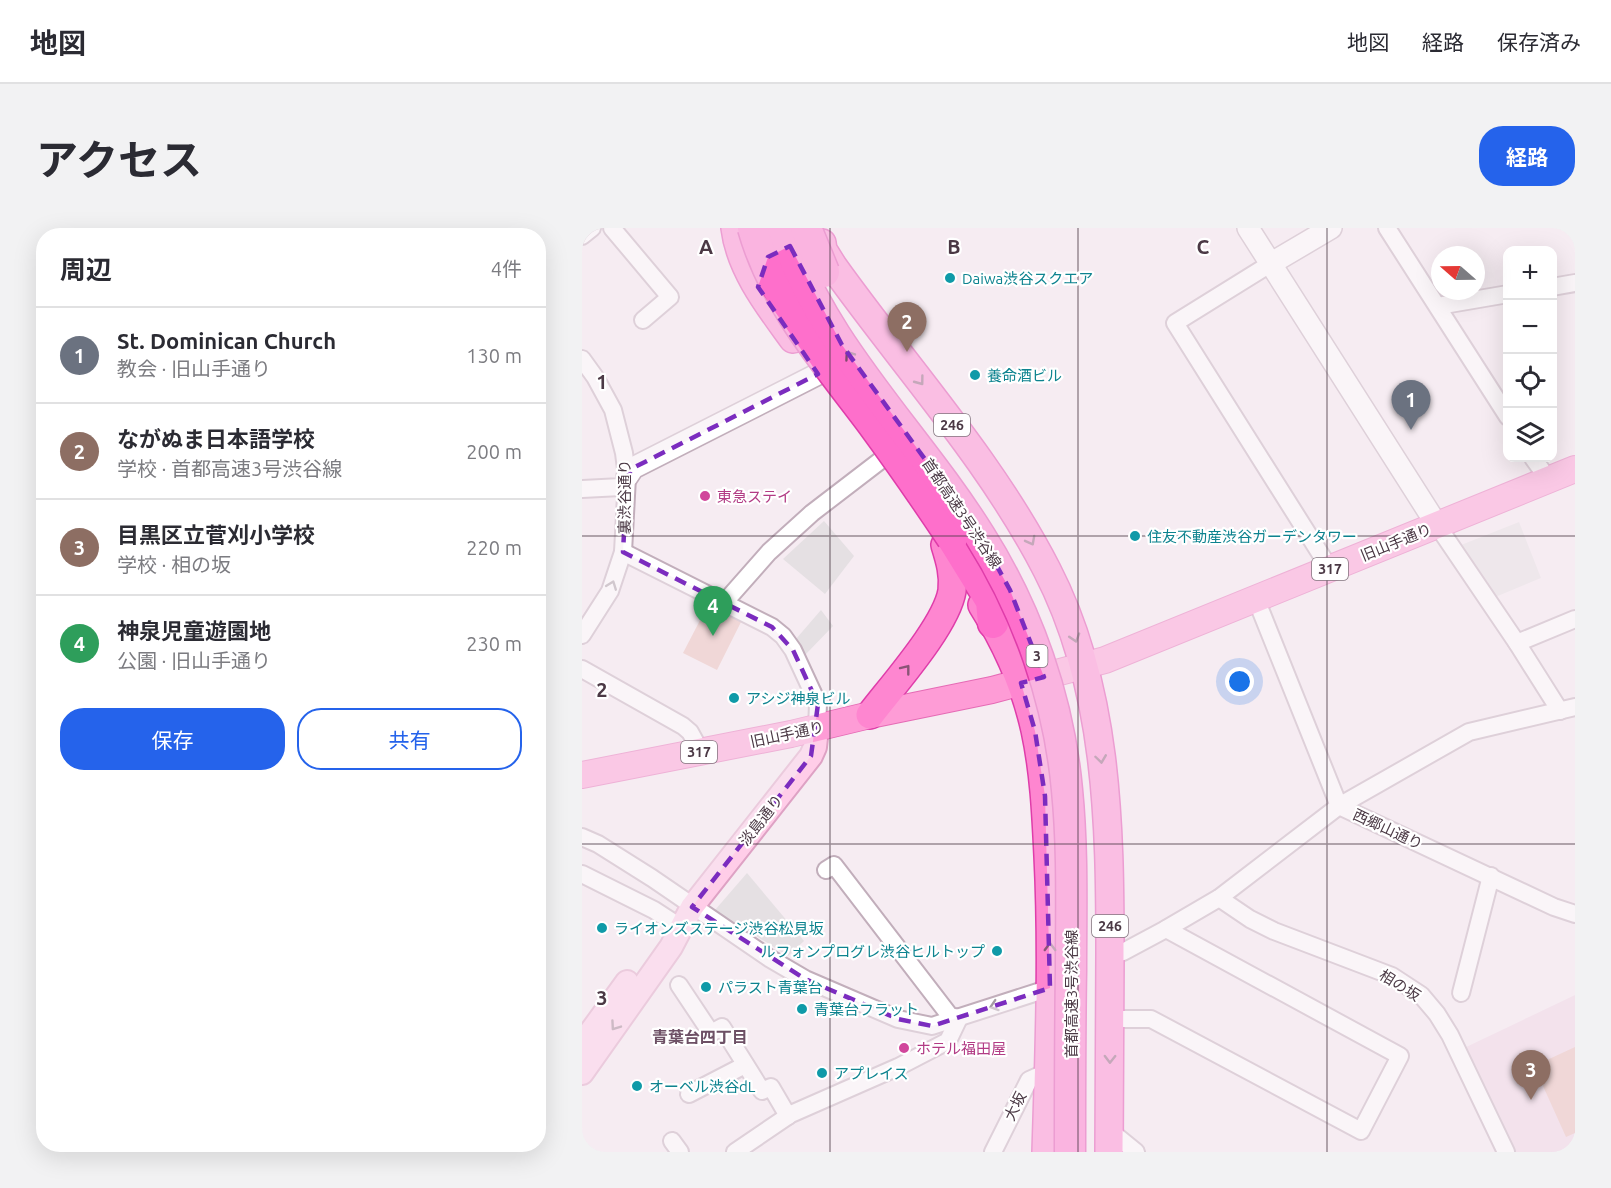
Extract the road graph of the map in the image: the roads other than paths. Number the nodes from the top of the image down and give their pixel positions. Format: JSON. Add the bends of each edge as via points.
{"nodes":[{"id":1,"x":592,"y":228,"type":"edge"},
{"id":2,"x":612,"y":228,"type":"edge"},
{"id":3,"x":721,"y":228,"type":"edge"},
{"id":4,"x":735,"y":228,"type":"edge"},
{"id":5,"x":753,"y":228,"type":"edge"},
{"id":6,"x":783,"y":228,"type":"edge"},
{"id":7,"x":1248,"y":228,"type":"edge"},
{"id":8,"x":1331,"y":228,"type":"edge"},
{"id":9,"x":1387,"y":228,"type":"edge"},
{"id":10,"x":813,"y":232,"type":"edge"},
{"id":11,"x":582,"y":236,"type":"edge"},
{"id":12,"x":1270,"y":264,"type":"junction"},
{"id":13,"x":1575,"y":283,"type":"edge"},
{"id":14,"x":1557,"y":286,"type":"edge"},
{"id":15,"x":758,"y":287,"type":"junction"},
{"id":16,"x":1503,"y":295,"type":"edge"},
{"id":17,"x":1438,"y":306,"type":"junction"},
{"id":18,"x":643,"y":320,"type":"dead end"},
{"id":19,"x":582,"y":359,"type":"edge"},
{"id":20,"x":818,"y":374,"type":"junction"},
{"id":21,"x":1503,"y":409,"type":"edge"},
{"id":22,"x":885,"y":457,"type":"junction"},
{"id":23,"x":1536,"y":462,"type":"edge"},
{"id":24,"x":1575,"y":469,"type":"edge"},
{"id":25,"x":627,"y":477,"type":"junction"},
{"id":26,"x":1548,"y":479,"type":"junction"},
{"id":27,"x":582,"y":489,"type":"edge"},
{"id":28,"x":1437,"y":525,"type":"junction"},
{"id":29,"x":948,"y":542,"type":"junction"},
{"id":30,"x":623,"y":552,"type":"junction"},
{"id":31,"x":1330,"y":569,"type":"junction"},
{"id":32,"x":1256,"y":599,"type":"junction"},
{"id":33,"x":724,"y":603,"type":"junction"},
{"id":34,"x":1575,"y":619,"type":"edge"},
{"id":35,"x":993,"y":623,"type":"joint"},
{"id":36,"x":584,"y":628,"type":"edge"},
{"id":37,"x":1517,"y":643,"type":"junction"},
{"id":38,"x":1084,"y":667,"type":"junction"},
{"id":39,"x":582,"y":669,"type":"edge"},
{"id":40,"x":1021,"y":683,"type":"junction"},
{"id":41,"x":1567,"y":709,"type":"edge"},
{"id":42,"x":870,"y":715,"type":"junction"},
{"id":43,"x":817,"y":728,"type":"junction"},
{"id":44,"x":701,"y":752,"type":"junction"},
{"id":45,"x":582,"y":775,"type":"edge"},
{"id":46,"x":1339,"y":806,"type":"junction"},
{"id":47,"x":582,"y":837,"type":"edge"},
{"id":48,"x":826,"y":870,"type":"dead end"},
{"id":49,"x":582,"y":874,"type":"edge"},
{"id":50,"x":1491,"y":876,"type":"junction"},
{"id":51,"x":1219,"y":898,"type":"junction"},
{"id":52,"x":693,"y":907,"type":"junction"},
{"id":53,"x":1575,"y":914,"type":"edge"},
{"id":54,"x":674,"y":923,"type":"junction"},
{"id":55,"x":1166,"y":929,"type":"junction"},
{"id":56,"x":1110,"y":954,"type":"junction"},
{"id":57,"x":679,"y":985,"type":"dead end"},
{"id":58,"x":1050,"y":988,"type":"junction"},
{"id":59,"x":1461,"y":993,"type":"dead end"},
{"id":60,"x":959,"y":1018,"type":"junction"},
{"id":61,"x":1110,"y":1019,"type":"junction"},
{"id":62,"x":582,"y":1044,"type":"edge"},
{"id":63,"x":745,"y":1065,"type":"junction"},
{"id":64,"x":1048,"y":1071,"type":"junction"},
{"id":65,"x":582,"y":1073,"type":"edge"},
{"id":66,"x":690,"y":1094,"type":"dead end"},
{"id":67,"x":788,"y":1116,"type":"junction"},
{"id":68,"x":1109,"y":1141,"type":"edge"},
{"id":69,"x":737,"y":1151,"type":"edge"},
{"id":70,"x":993,"y":1152,"type":"edge"},
{"id":71,"x":1046,"y":1152,"type":"edge"},
{"id":72,"x":1070,"y":1152,"type":"edge"},
{"id":73,"x":1088,"y":1152,"type":"edge"},
{"id":74,"x":1136,"y":1152,"type":"edge"},
{"id":75,"x":1506,"y":1152,"type":"edge"}],
"edges":[{"from":1,"to":11,"type":"street"},
{"from":2,"to":18,"type":"street","via":[[670,297]]},
{"from":3,"to":15,"type":"street","via":[[735,270]]},
{"from":4,"to":15,"type":"highway","via":[[743,260]]},
{"from":5,"to":29,"type":"highway","bridge":true,"via":[[781,296],[879,433]]},
{"from":72,"to":6,"type":"highway","name":"首都高速3号渋谷線","number":"3","one_way":true,"bridge":true,"via":[[1070,829],[1061,750],[1045,679],[1024,620],[997,563],[959,504],[837,337],[807,285]]},
{"from":7,"to":12,"type":"street"},
{"from":8,"to":12,"type":"street"},
{"from":9,"to":17,"type":"street"},
{"from":10,"to":15,"type":"highway","via":[[806,245],[795,245],[768,257],[758,274]]},
{"from":10,"to":38,"type":"highway","number":"246","one_way":true,"via":[[852,293],[985,467],[1021,522],[1065,610]]},
{"from":10,"to":73,"type":"highway","name":"首都高速3号渋谷線","number":"3","bridge":true,"via":[[825,275],[858,332],[998,530],[1041,612],[1063,672],[1080,747],[1089,829]]},
{"from":12,"to":28,"type":"street"},
{"from":12,"to":31,"type":"street","via":[[1174,323]]},
{"from":13,"to":14,"type":"street"},
{"from":15,"to":20,"type":"highway"},
{"from":16,"to":17,"type":"street"},
{"from":17,"to":21,"type":"street"},
{"from":19,"to":25,"type":"street","name":"裏渋谷通り","via":[[613,410]]},
{"from":20,"to":22,"type":"highway"},
{"from":20,"to":25,"type":"street","via":[[633,468]]},
{"from":22,"to":29,"type":"highway"},
{"from":22,"to":33,"type":"street","via":[[812,513],[769,552]]},
{"from":23,"to":26,"type":"street"},
{"from":24,"to":26,"type":"main road","name":"旧山手通り","number":"317"},
{"from":25,"to":27,"type":"street","via":[[621,487]]},
{"from":25,"to":30,"type":"street","name":"裏渋谷通り"},
{"from":26,"to":28,"type":"main road","name":"旧山手通り","number":"317"},
{"from":28,"to":31,"type":"main road","name":"旧山手通り","number":"317"},
{"from":28,"to":37,"type":"street"},
{"from":29,"to":35,"type":"highway","via":[[991,602]]},
{"from":42,"to":29,"type":"highway","one_way":true,"via":[[943,615],[952,588]]},
{"from":30,"to":33,"type":"street"},
{"from":36,"to":30,"type":"street","name":"裏渋谷通り","one_way":true,"via":[[610,591]]},
{"from":31,"to":32,"type":"main road","name":"旧山手通り","number":"317"},
{"from":32,"to":38,"type":"main road","name":"旧山手通り","number":"317"},
{"from":32,"to":46,"type":"street","name":"西郷山通り"},
{"from":33,"to":43,"type":"street","via":[[772,627],[788,643],[818,704]]},
{"from":34,"to":37,"type":"street"},
{"from":35,"to":40,"type":"highway"},
{"from":37,"to":41,"type":"street"},
{"from":38,"to":40,"type":"main road","number":"317"},
{"from":38,"to":56,"type":"highway","number":"246","one_way":true,"via":[[1105,788]]},
{"from":39,"to":44,"type":"street","via":[[683,726]]},
{"from":40,"to":42,"type":"main road","name":"旧山手通り","number":"317"},
{"from":58,"to":40,"type":"highway","one_way":true,"via":[[1045,796],[1035,731]]},
{"from":41,"to":46,"type":"street","via":[[1470,732]]},
{"from":42,"to":43,"type":"main road","name":"旧山手通り","number":"317"},
{"from":43,"to":44,"type":"main road","name":"旧山手通り","number":"317"},
{"from":43,"to":52,"type":"main road","name":"淡島通り","via":[[812,756]]},
{"from":44,"to":45,"type":"main road","name":"旧山手通り","number":"317"},
{"from":46,"to":50,"type":"street","name":"西郷山通り"},
{"from":46,"to":51,"type":"street"},
{"from":47,"to":52,"type":"street","via":[[607,849]]},
{"from":48,"to":60,"type":"street","via":[[834,865],[950,1016]]},
{"from":49,"to":54,"type":"street"},
{"from":50,"to":53,"type":"street","name":"西郷山通り"},
{"from":50,"to":59,"type":"street"},
{"from":51,"to":55,"type":"street"},
{"from":51,"to":75,"type":"street","name":"相の坂","via":[[1274,931],[1392,976],[1421,995],[1450,1035]]},
{"from":52,"to":54,"type":"main road","name":"淡島通り"},
{"from":52,"to":60,"type":"street","via":[[805,979],[898,1019],[932,1026]]},
{"from":52,"to":65,"type":"main road","name":"淡島通り","one_way":true,"via":[[671,947]]},
{"from":54,"to":62,"type":"main road","name":"淡島通り"},
{"from":55,"to":56,"type":"street","via":[[1123,952]]},
{"from":55,"to":61,"type":"street","via":[[1400,1056],[1361,1131],[1150,1019]]},
{"from":56,"to":61,"type":"highway","number":"246"},
{"from":57,"to":63,"type":"street","via":[[711,1033],[722,1027]]},
{"from":58,"to":60,"type":"street","one_way":true},
{"from":58,"to":64,"type":"highway"},
{"from":60,"to":67,"type":"street","via":[[948,1041]]},
{"from":61,"to":68,"type":"highway","number":"246","one_way":true},
{"from":63,"to":66,"type":"street"},
{"from":63,"to":67,"type":"street","via":[[762,1091],[771,1087]]},
{"from":64,"to":70,"type":"street","name":"大坂","via":[[1029,1080]]},
{"from":64,"to":71,"type":"highway"},
{"from":67,"to":69,"type":"street"},
{"from":68,"to":74,"type":"street"}]}
